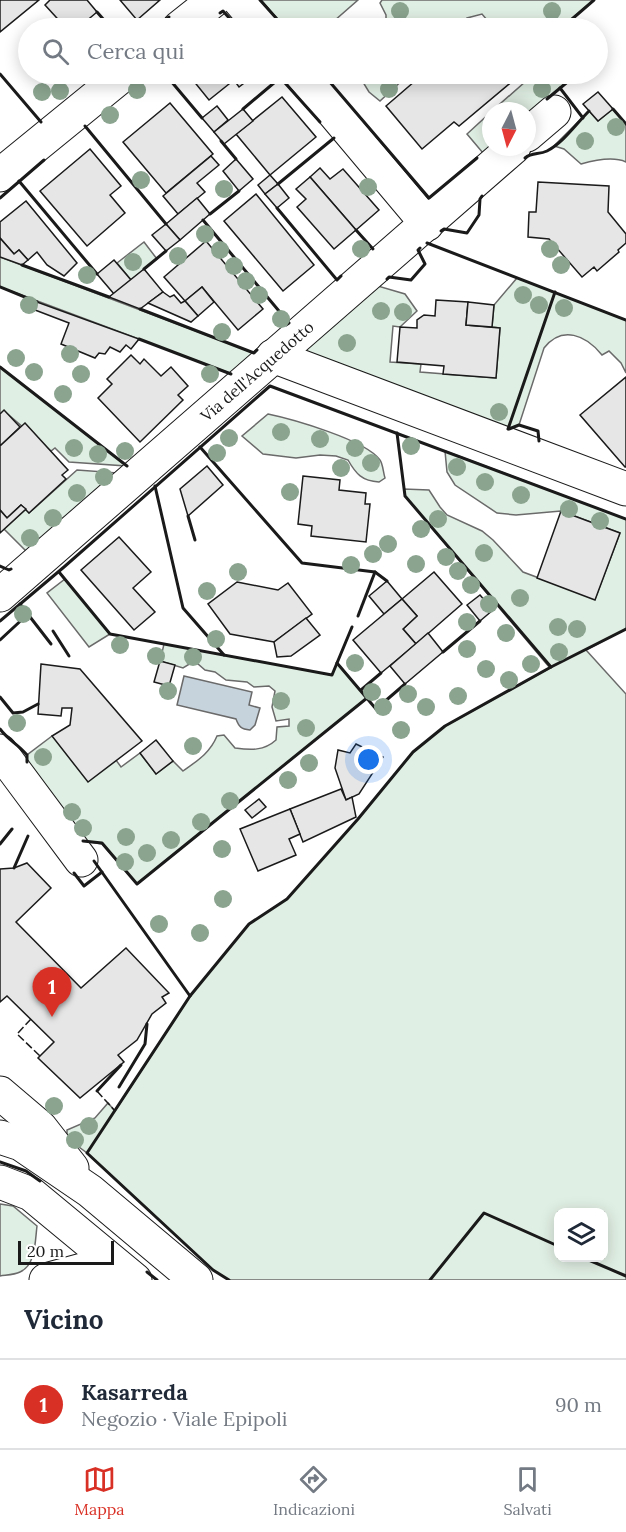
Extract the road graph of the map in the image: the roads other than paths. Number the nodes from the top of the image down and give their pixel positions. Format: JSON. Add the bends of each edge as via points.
{"nodes":[{"id":1,"x":214,"y":0,"type":"edge"},
{"id":2,"x":239,"y":0,"type":"edge"},
{"id":3,"x":192,"y":18,"type":"edge"},
{"id":4,"x":254,"y":18,"type":"edge"},
{"id":5,"x":112,"y":84,"type":"edge"},
{"id":6,"x":309,"y":84,"type":"edge"},
{"id":7,"x":554,"y":112,"type":"dead end"},
{"id":8,"x":536,"y":127,"type":"edge"},
{"id":9,"x":504,"y":156,"type":"edge"},
{"id":10,"x":0,"y":175,"type":"edge"},
{"id":11,"x":427,"y":224,"type":"junction"},
{"id":12,"x":273,"y":356,"type":"junction"},
{"id":13,"x":626,"y":489,"type":"edge"},
{"id":14,"x":0,"y":596,"type":"edge"},
{"id":15,"x":0,"y":751,"type":"edge"},
{"id":16,"x":81,"y":860,"type":"dead end"},
{"id":17,"x":0,"y":1093,"type":"edge"},
{"id":18,"x":0,"y":1137,"type":"edge"},
{"id":19,"x":0,"y":1182,"type":"edge"},
{"id":20,"x":90,"y":1191,"type":"junction"},
{"id":21,"x":123,"y":1271,"type":"edge"},
{"id":22,"x":46,"y":1280,"type":"edge"},
{"id":23,"x":196,"y":1280,"type":"edge"}],
"edges":[{"from":1,"to":3,"type":"street"},
{"from":2,"to":4,"type":"street"},
{"from":5,"to":10,"type":"street"},
{"from":6,"to":11,"type":"street"},
{"from":7,"to":8,"type":"street"},
{"from":9,"to":11,"type":"street","name":"Via dell'Acquedotto"},
{"from":11,"to":12,"type":"street","name":"Via dell'Acquedotto"},
{"from":12,"to":13,"type":"street"},
{"from":12,"to":14,"type":"street","name":"Via dell'Acquedotto"},
{"from":15,"to":16,"type":"street"},
{"from":17,"to":20,"type":"street","via":[[40,1127]]},
{"from":18,"to":20,"type":"street","via":[[21,1144]]},
{"from":19,"to":21,"type":"street","via":[[31,1194]]},
{"from":20,"to":23,"type":"street"},
{"from":21,"to":22,"type":"street"}]}
